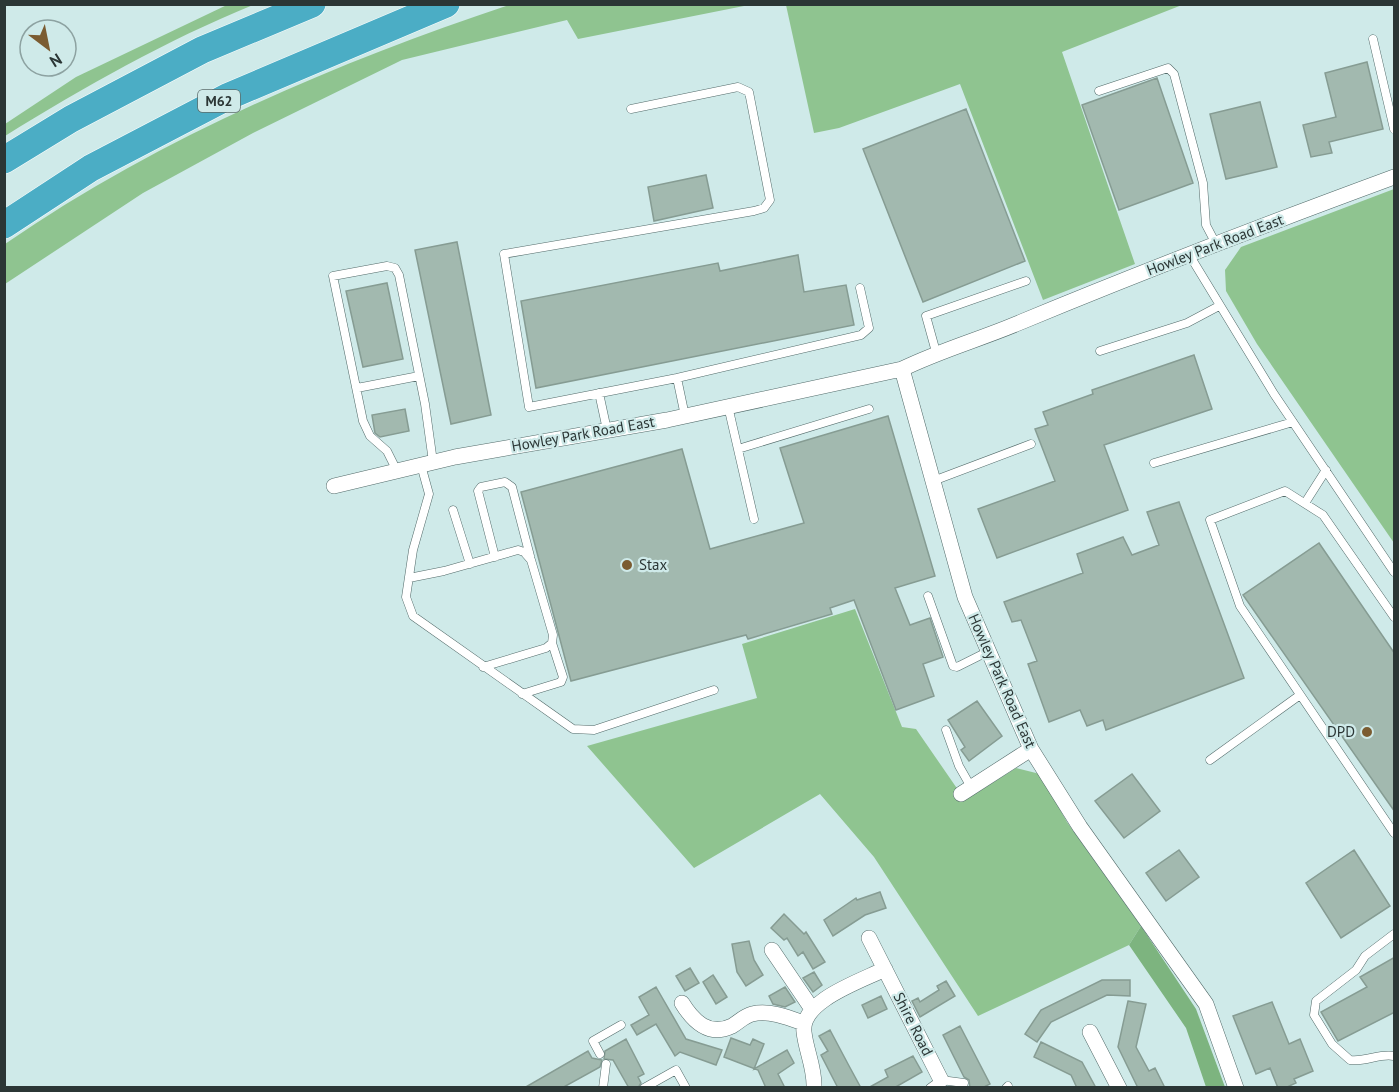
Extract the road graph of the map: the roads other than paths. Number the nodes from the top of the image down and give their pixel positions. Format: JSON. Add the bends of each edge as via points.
{"nodes":[{"id":1,"x":312,"y":4,"type":"edge"},
{"id":2,"x":446,"y":4,"type":"edge"},
{"id":3,"x":1373,"y":39,"type":"dead end"},
{"id":4,"x":1099,"y":91,"type":"dead end"},
{"id":5,"x":632,"y":109,"type":"dead end"},
{"id":6,"x":1395,"y":129,"type":"edge"},
{"id":7,"x":4,"y":160,"type":"edge"},
{"id":8,"x":1395,"y":177,"type":"edge"},
{"id":9,"x":4,"y":225,"type":"edge"},
{"id":10,"x":1216,"y":244,"type":"junction"},
{"id":11,"x":1190,"y":256,"type":"junction"},
{"id":12,"x":1026,"y":281,"type":"dead end"},
{"id":13,"x":860,"y":288,"type":"dead end"},
{"id":14,"x":1219,"y":306,"type":"junction"},
{"id":15,"x":1100,"y":351,"type":"dead end"},
{"id":16,"x":936,"y":352,"type":"junction"},
{"id":17,"x":902,"y":369,"type":"junction"},
{"id":18,"x":419,"y":376,"type":"junction"},
{"id":19,"x":677,"y":378,"type":"junction"},
{"id":20,"x":357,"y":388,"type":"junction"},
{"id":21,"x":599,"y":393,"type":"junction"},
{"id":22,"x":728,"y":406,"type":"junction"},
{"id":23,"x":869,"y":409,"type":"dead end"},
{"id":24,"x":685,"y":416,"type":"junction"},
{"id":25,"x":1293,"y":422,"type":"junction"},
{"id":26,"x":607,"y":430,"type":"junction"},
{"id":27,"x":1031,"y":444,"type":"dead end"},
{"id":28,"x":738,"y":448,"type":"junction"},
{"id":29,"x":1154,"y":463,"type":"dead end"},
{"id":30,"x":427,"y":464,"type":"junction"},
{"id":31,"x":1326,"y":470,"type":"junction"},
{"id":32,"x":397,"y":471,"type":"junction"},
{"id":33,"x":933,"y":481,"type":"junction"},
{"id":34,"x":334,"y":486,"type":"dead end"},
{"id":35,"x":1305,"y":503,"type":"junction"},
{"id":36,"x":453,"y":510,"type":"dead end"},
{"id":37,"x":754,"y":519,"type":"dead end"},
{"id":38,"x":495,"y":557,"type":"junction"},
{"id":39,"x":531,"y":560,"type":"junction"},
{"id":40,"x":470,"y":564,"type":"junction"},
{"id":41,"x":1395,"y":572,"type":"edge"},
{"id":42,"x":409,"y":578,"type":"junction"},
{"id":43,"x":928,"y":596,"type":"dead end"},
{"id":44,"x":1395,"y":617,"type":"edge"},
{"id":45,"x":552,"y":643,"type":"junction"},
{"id":46,"x":989,"y":651,"type":"junction"},
{"id":47,"x":483,"y":667,"type":"junction"},
{"id":48,"x":714,"y":690,"type":"dead end"},
{"id":49,"x":522,"y":694,"type":"junction"},
{"id":50,"x":1300,"y":695,"type":"junction"},
{"id":51,"x":946,"y":730,"type":"dead end"},
{"id":52,"x":1031,"y":749,"type":"junction"},
{"id":53,"x":1210,"y":760,"type":"dead end"},
{"id":54,"x":966,"y":790,"type":"joint"},
{"id":55,"x":1395,"y":833,"type":"edge"},
{"id":56,"x":1395,"y":934,"type":"edge"},
{"id":57,"x":869,"y":938,"type":"dead end"},
{"id":58,"x":772,"y":950,"type":"dead end"},
{"id":59,"x":885,"y":969,"type":"junction"},
{"id":60,"x":682,"y":1003,"type":"dead end"},
{"id":61,"x":812,"y":1009,"type":"junction"},
{"id":62,"x":803,"y":1023,"type":"junction"},
{"id":63,"x":621,"y":1025,"type":"dead end"},
{"id":64,"x":1090,"y":1032,"type":"dead end"},
{"id":65,"x":600,"y":1054,"type":"dead end"},
{"id":66,"x":1395,"y":1056,"type":"edge"},
{"id":67,"x":606,"y":1064,"type":"dead end"},
{"id":68,"x":964,"y":1083,"type":"dead end"},
{"id":69,"x":935,"y":1084,"type":"edge"},
{"id":70,"x":603,"y":1088,"type":"edge"},
{"id":71,"x":644,"y":1088,"type":"edge"},
{"id":72,"x":686,"y":1088,"type":"edge"},
{"id":73,"x":814,"y":1088,"type":"edge"},
{"id":74,"x":1119,"y":1088,"type":"edge"},
{"id":75,"x":1236,"y":1088,"type":"edge"}],
"edges":[{"from":1,"to":7,"type":"highway","via":[[202,50],[71,119]]},
{"from":2,"to":9,"type":"highway","number":"M62","via":[[227,97],[91,168]]},
{"from":3,"to":6,"type":"lane"},
{"from":4,"to":10,"type":"lane","via":[[1168,68],[1174,74],[1203,183],[1206,225]]},
{"from":5,"to":21,"type":"lane","via":[[738,87],[749,92],[770,200],[754,212],[504,254],[529,407]]},
{"from":8,"to":10,"type":"street","name":"Howley Park Road East"},
{"from":10,"to":11,"type":"street","name":"Howley Park Road East"},
{"from":11,"to":14,"type":"lane"},
{"from":11,"to":16,"type":"street","name":"Howley Park Road East","via":[[1008,328]]},
{"from":12,"to":16,"type":"lane","via":[[926,316]]},
{"from":13,"to":19,"type":"lane","via":[[869,328],[861,335]]},
{"from":14,"to":15,"type":"lane","via":[[1187,323]]},
{"from":14,"to":25,"type":"lane"},
{"from":16,"to":17,"type":"street","name":"Howley Park Road East"},
{"from":17,"to":22,"type":"street","name":"Howley Park Road East"},
{"from":17,"to":33,"type":"street","name":"Howley Park Road East"},
{"from":18,"to":20,"type":"lane"},
{"from":18,"to":20,"type":"lane","via":[[395,268],[387,266],[333,276]]},
{"from":18,"to":30,"type":"lane"},
{"from":19,"to":21,"type":"lane"},
{"from":19,"to":24,"type":"lane"},
{"from":20,"to":32,"type":"lane","via":[[367,431],[387,451]]},
{"from":21,"to":26,"type":"lane"},
{"from":22,"to":24,"type":"street","name":"Howley Park Road East"},
{"from":22,"to":28,"type":"lane"},
{"from":23,"to":28,"type":"lane"},
{"from":24,"to":26,"type":"street","name":"Howley Park Road East"},
{"from":25,"to":29,"type":"lane"},
{"from":25,"to":31,"type":"lane"},
{"from":26,"to":30,"type":"street","name":"Howley Park Road East"},
{"from":27,"to":33,"type":"lane"},
{"from":28,"to":37,"type":"lane"},
{"from":30,"to":32,"type":"street","name":"Howley Park Road East"},
{"from":30,"to":42,"type":"lane","via":[[429,494]]},
{"from":31,"to":35,"type":"lane"},
{"from":31,"to":41,"type":"lane"},
{"from":32,"to":34,"type":"street","name":"Howley Park Road East"},
{"from":33,"to":46,"type":"street","name":"Howley Park Road East","via":[[965,597]]},
{"from":35,"to":44,"type":"lane","via":[[1323,514]]},
{"from":35,"to":50,"type":"lane","via":[[1285,491],[1210,520],[1240,606]]},
{"from":36,"to":40,"type":"lane"},
{"from":38,"to":39,"type":"lane","via":[[518,550]]},
{"from":38,"to":39,"type":"lane","via":[[478,491],[505,482],[512,487]]},
{"from":38,"to":40,"type":"lane"},
{"from":39,"to":45,"type":"lane"},
{"from":40,"to":42,"type":"lane"},
{"from":42,"to":47,"type":"lane","via":[[406,597],[414,616]]},
{"from":43,"to":46,"type":"lane","via":[[953,666]]},
{"from":45,"to":47,"type":"lane"},
{"from":45,"to":49,"type":"lane","via":[[563,677],[561,682]]},
{"from":46,"to":52,"type":"street","name":"Howley Park Road East"},
{"from":47,"to":49,"type":"lane"},
{"from":48,"to":49,"type":"lane","via":[[594,730],[573,729]]},
{"from":50,"to":53,"type":"lane"},
{"from":50,"to":55,"type":"lane"},
{"from":51,"to":54,"type":"lane"},
{"from":52,"to":54,"type":"street"},
{"from":52,"to":75,"type":"street","name":"Howley Park Road East","via":[[1080,827],[1206,1004]]},
{"from":56,"to":66,"type":"lane","via":[[1365,956],[1356,970],[1322,994],[1313,1008],[1332,1044],[1350,1060]]},
{"from":57,"to":59,"type":"street","name":"Shire Road"},
{"from":58,"to":61,"type":"street"},
{"from":59,"to":61,"type":"street"},
{"from":59,"to":69,"type":"street","name":"Shire Road"},
{"from":60,"to":62,"type":"street","via":[[695,1021],[706,1028],[728,1028],[754,1014],[781,1015]]},
{"from":61,"to":62,"type":"street"},
{"from":62,"to":73,"type":"street"},
{"from":63,"to":65,"type":"lane","via":[[593,1041]]},
{"from":64,"to":74,"type":"street"},
{"from":67,"to":70,"type":"lane"},
{"from":68,"to":69,"type":"lane"},
{"from":71,"to":72,"type":"lane","via":[[676,1070]]}]}
